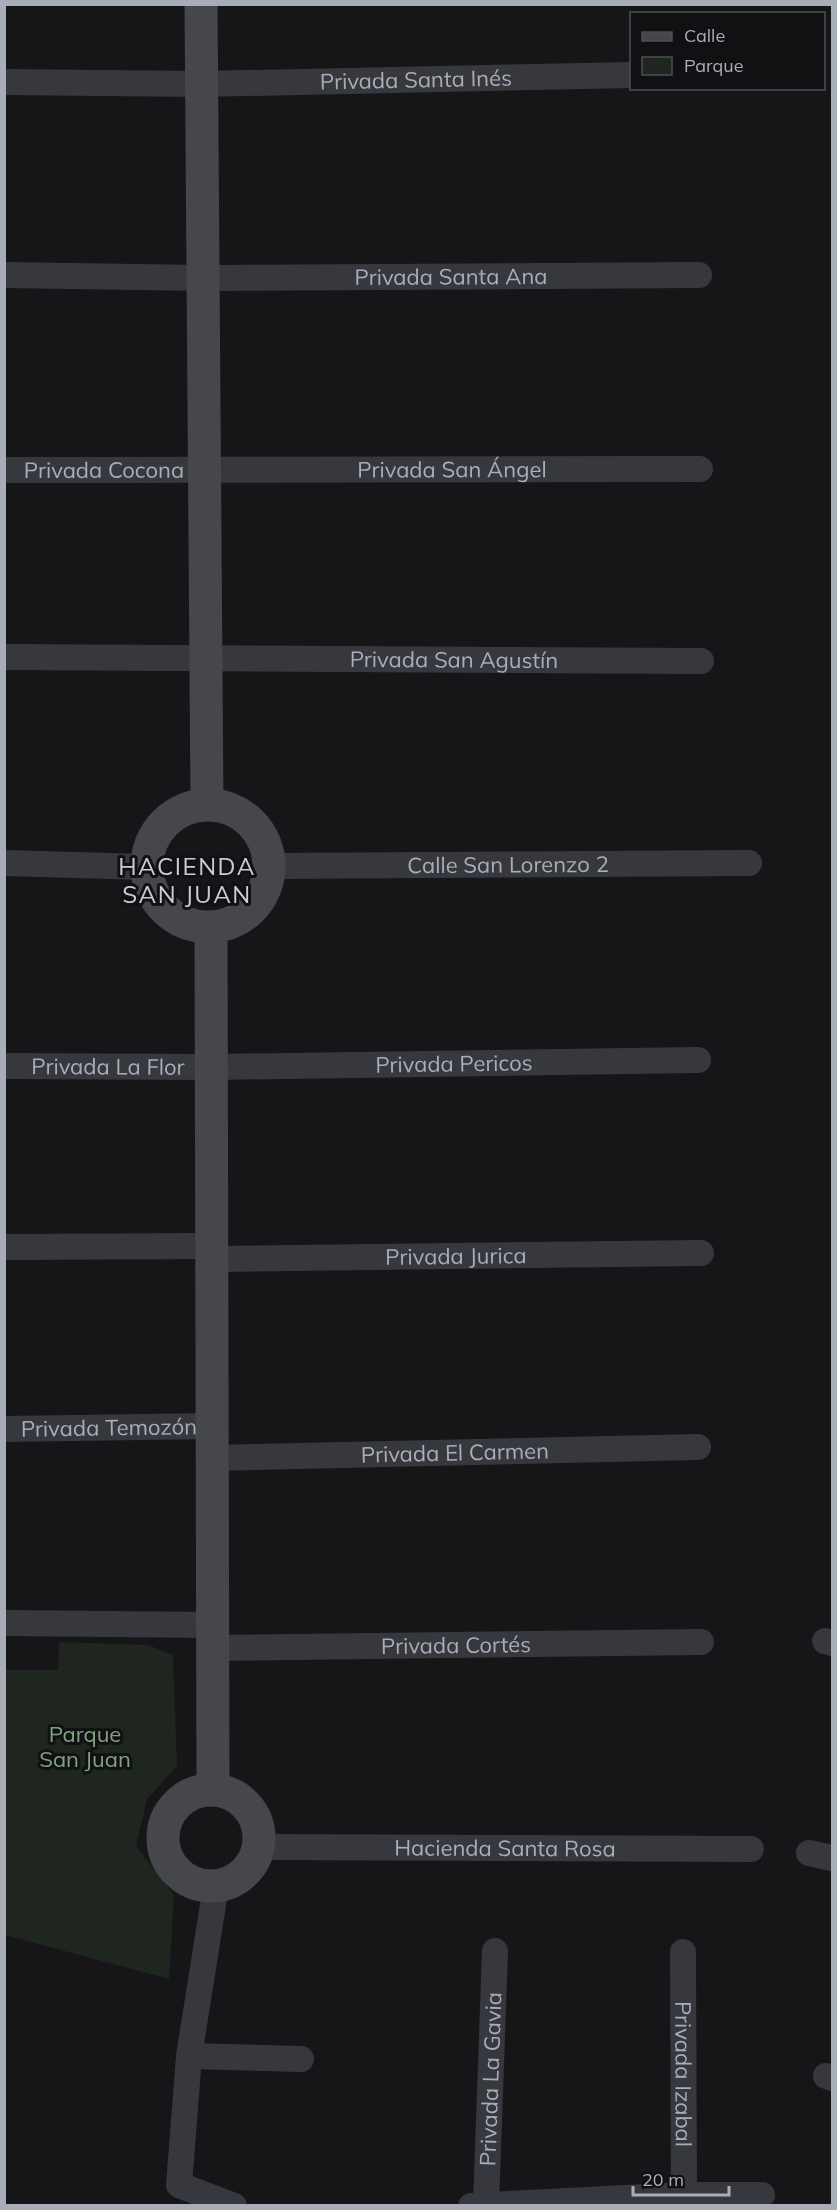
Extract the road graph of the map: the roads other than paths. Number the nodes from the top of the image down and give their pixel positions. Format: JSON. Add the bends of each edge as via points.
{"nodes":[{"id":1,"x":201,"y":4,"type":"edge"},
{"id":2,"x":630,"y":75,"type":"edge"},
{"id":3,"x":4,"y":82,"type":"edge"},
{"id":4,"x":201,"y":84,"type":"junction"},
{"id":5,"x":699,"y":275,"type":"dead end"},
{"id":6,"x":4,"y":276,"type":"edge"},
{"id":7,"x":202,"y":278,"type":"junction"},
{"id":8,"x":700,"y":469,"type":"dead end"},
{"id":9,"x":4,"y":470,"type":"edge"},
{"id":10,"x":204,"y":470,"type":"junction"},
{"id":11,"x":4,"y":657,"type":"edge"},
{"id":12,"x":206,"y":658,"type":"junction"},
{"id":13,"x":701,"y":661,"type":"dead end"},
{"id":14,"x":207,"y":805,"type":"junction"},
{"id":15,"x":4,"y":863,"type":"edge"},
{"id":16,"x":749,"y":863,"type":"dead end"},
{"id":17,"x":270,"y":866,"type":"junction"},
{"id":18,"x":146,"y":867,"type":"junction"},
{"id":19,"x":211,"y":928,"type":"junction"},
{"id":20,"x":698,"y":1060,"type":"dead end"},
{"id":21,"x":4,"y":1066,"type":"edge"},
{"id":22,"x":212,"y":1067,"type":"junction"},
{"id":23,"x":4,"y":1247,"type":"edge"},
{"id":24,"x":212,"y":1253,"type":"junction"},
{"id":25,"x":701,"y":1253,"type":"dead end"},
{"id":26,"x":4,"y":1429,"type":"edge"},
{"id":27,"x":212,"y":1442,"type":"junction"},
{"id":28,"x":698,"y":1447,"type":"dead end"},
{"id":29,"x":4,"y":1623,"type":"edge"},
{"id":30,"x":213,"y":1637,"type":"junction"},
{"id":31,"x":701,"y":1642,"type":"dead end"},
{"id":32,"x":213,"y":1790,"type":"junction"},
{"id":33,"x":259,"y":1846,"type":"junction"},
{"id":34,"x":751,"y":1849,"type":"dead end"},
{"id":35,"x":216,"y":1886,"type":"junction"},
{"id":36,"x":495,"y":1952,"type":"dead end"},
{"id":37,"x":683,"y":1952,"type":"dead end"},
{"id":38,"x":189,"y":2056,"type":"junction"},
{"id":39,"x":301,"y":2059,"type":"dead end"},
{"id":40,"x":684,"y":2195,"type":"junction"},
{"id":41,"x":762,"y":2195,"type":"dead end"},
{"id":42,"x":234,"y":2205,"type":"edge"},
{"id":43,"x":471,"y":2205,"type":"edge"},
{"id":44,"x":486,"y":2205,"type":"edge"}],
"edges":[{"from":1,"to":4,"type":"street"},
{"from":2,"to":4,"type":"street","name":"Privada Santa Inés"},
{"from":3,"to":4,"type":"street","name":"Privada Santa Inés"},
{"from":4,"to":7,"type":"street"},
{"from":5,"to":7,"type":"street","name":"Privada Santa Ana"},
{"from":6,"to":7,"type":"street","name":"Privada Santa Ana"},
{"from":7,"to":10,"type":"street"},
{"from":8,"to":10,"type":"street","name":"Privada San Ángel"},
{"from":9,"to":10,"type":"street","name":"Privada Cocona"},
{"from":10,"to":12,"type":"street"},
{"from":11,"to":12,"type":"street","name":"Privada San Agustín"},
{"from":12,"to":13,"type":"street","name":"Privada San Agustín"},
{"from":12,"to":14,"type":"street"},
{"from":14,"to":17,"type":"street","via":[[243,816],[257,830]]},
{"from":14,"to":18,"type":"street","via":[[188,808],[157,831]]},
{"from":15,"to":18,"type":"street"},
{"from":16,"to":17,"type":"street","name":"Calle San Lorenzo 2"},
{"from":17,"to":19,"type":"street","via":[[259,901],[246,915]]},
{"from":18,"to":19,"type":"street","via":[[149,886],[159,904],[191,926]]},
{"from":19,"to":22,"type":"street"},
{"from":20,"to":22,"type":"street","name":"Privada Pericos"},
{"from":21,"to":22,"type":"street","name":"Privada La Flor"},
{"from":22,"to":24,"type":"street"},
{"from":23,"to":24,"type":"street","name":"Privada Jurica"},
{"from":24,"to":25,"type":"street","name":"Privada Jurica"},
{"from":24,"to":27,"type":"street"},
{"from":26,"to":27,"type":"street","name":"Privada Temozón"},
{"from":27,"to":28,"type":"street","name":"Privada El Carmen"},
{"from":27,"to":30,"type":"street"},
{"from":29,"to":30,"type":"street","name":"Privada Cortés"},
{"from":30,"to":31,"type":"street","name":"Privada Cortés"},
{"from":30,"to":32,"type":"street"},
{"from":32,"to":33,"type":"street","via":[[241,1800],[252,1812],[260,1834]]},
{"from":32,"to":35,"type":"street","via":[[198,1792],[173,1808],[165,1822],[163,1838],[165,1854],[185,1879]]},
{"from":33,"to":34,"type":"street","name":"Hacienda Santa Rosa"},
{"from":33,"to":35,"type":"street","via":[[245,1873]]},
{"from":35,"to":38,"type":"street"},
{"from":36,"to":44,"type":"street","name":"Privada La Gavia"},
{"from":37,"to":40,"type":"street","name":"Privada Izabal"},
{"from":38,"to":39,"type":"street"},
{"from":38,"to":42,"type":"street","via":[[179,2185]]},
{"from":40,"to":41,"type":"street"},
{"from":40,"to":44,"type":"street"},
{"from":43,"to":44,"type":"street"}]}
